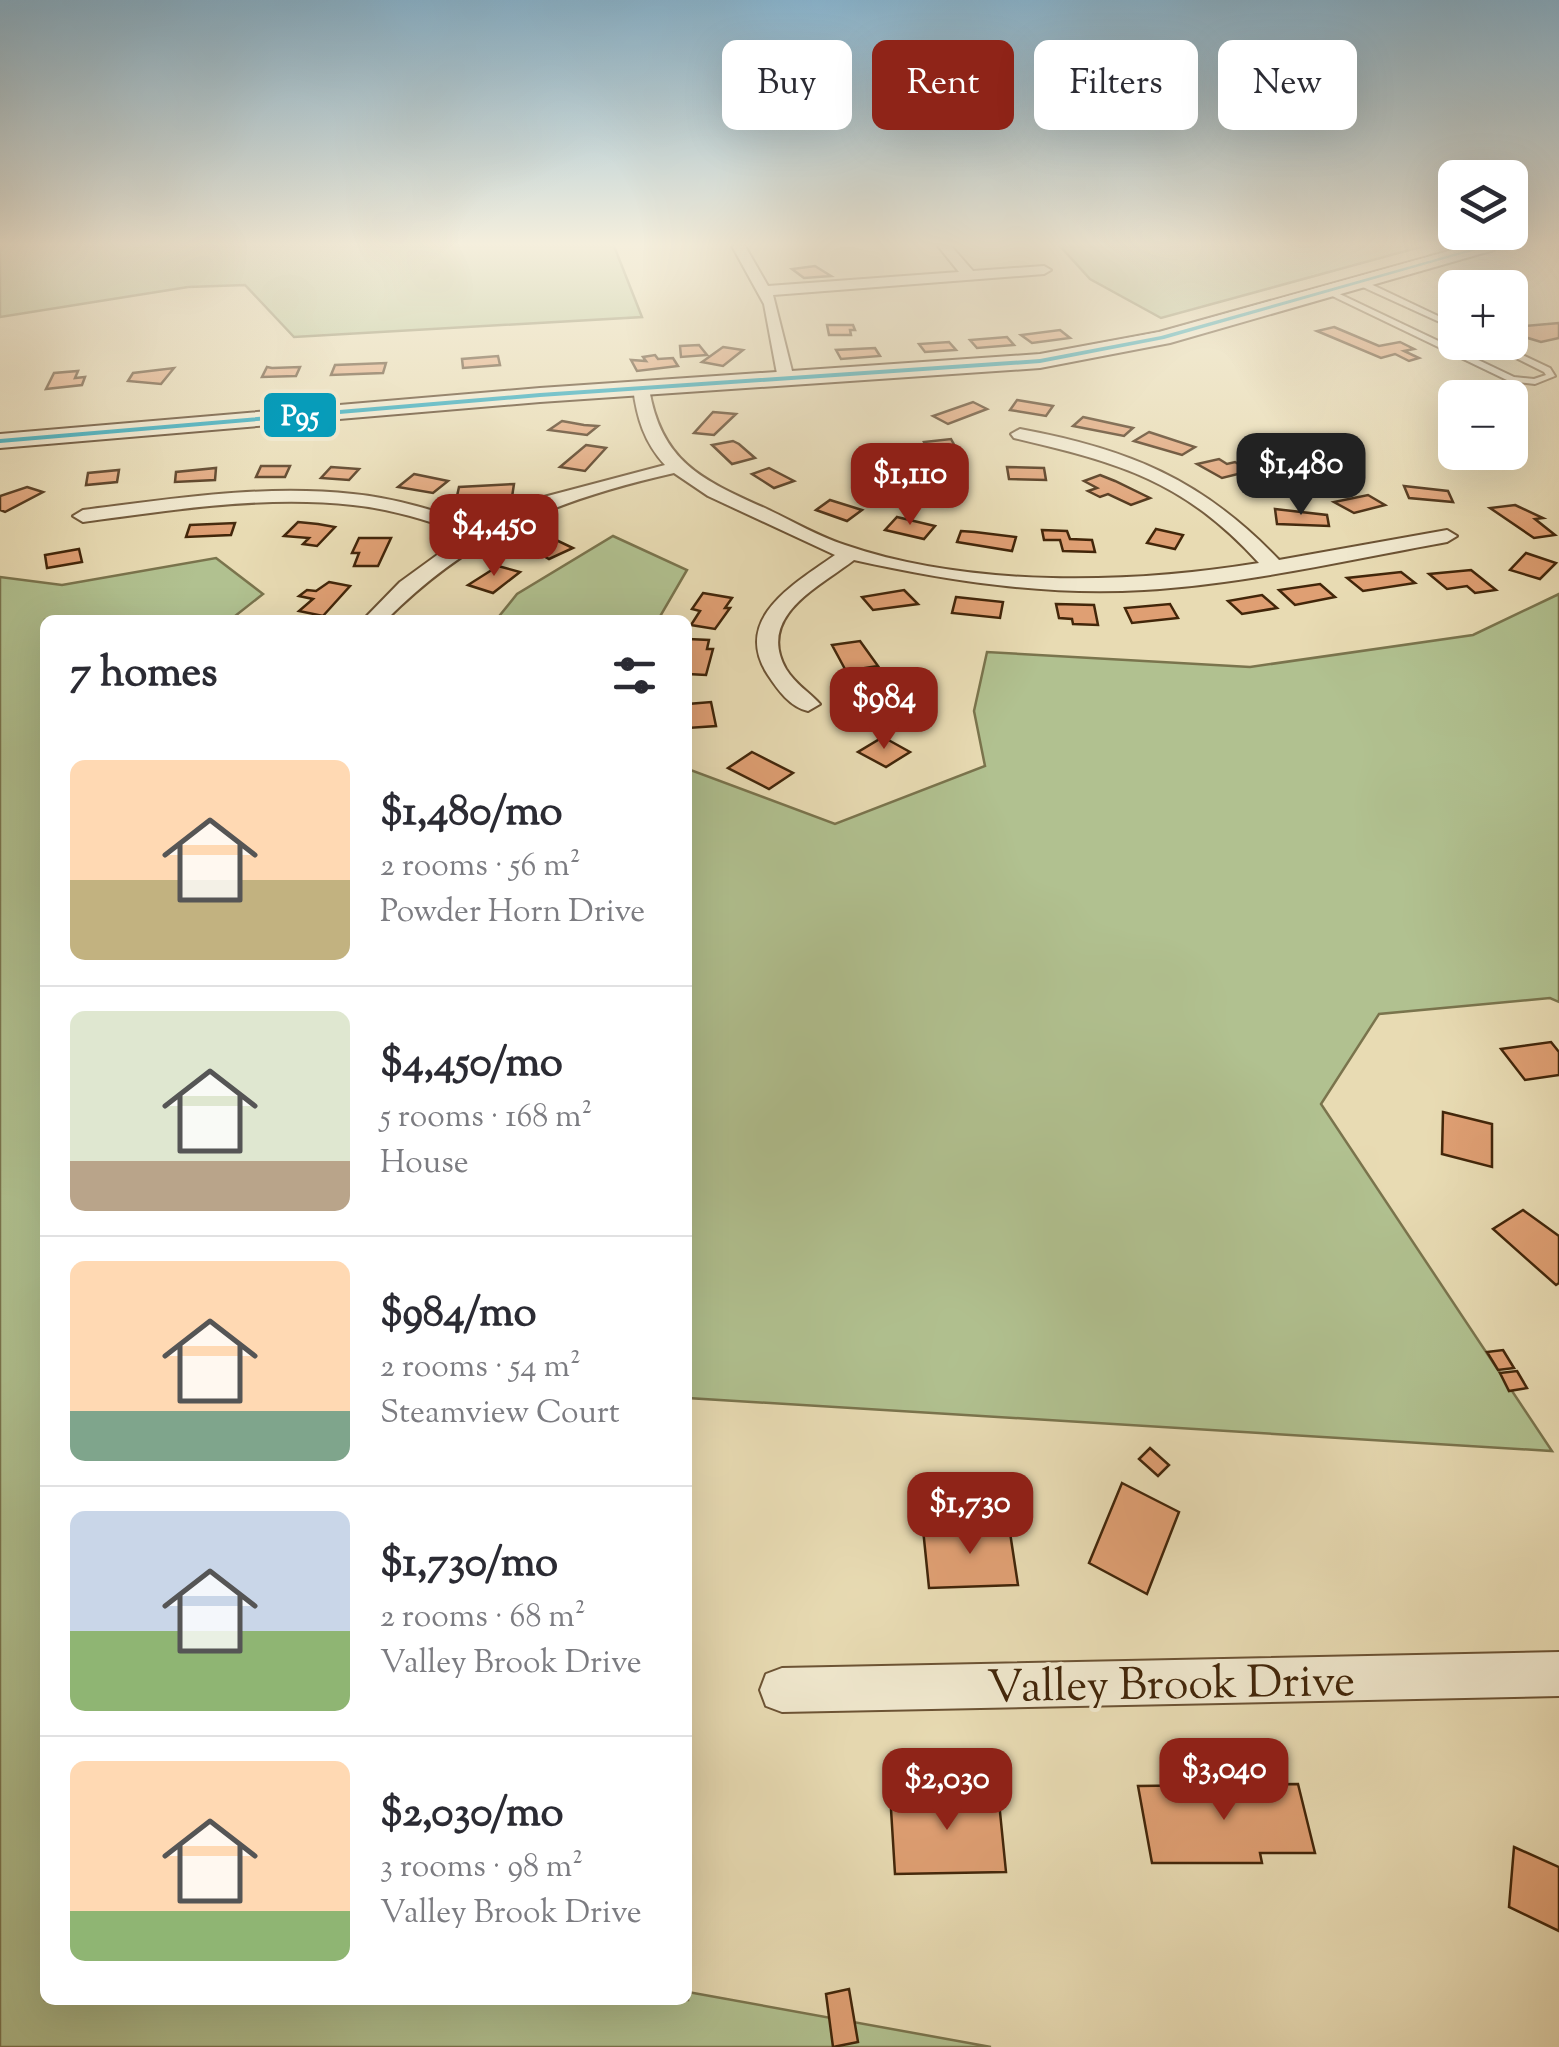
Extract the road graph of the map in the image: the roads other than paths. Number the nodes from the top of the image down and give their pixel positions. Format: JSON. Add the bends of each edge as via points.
{"nodes":[{"id":1,"x":781,"y":342,"type":"edge"},
{"id":2,"x":1136,"y":342,"type":"edge"},
{"id":3,"x":1476,"y":360,"type":"edge"},
{"id":4,"x":1527,"y":360,"type":"edge"},
{"id":5,"x":786,"y":379,"type":"junction"},
{"id":6,"x":641,"y":388,"type":"junction"},
{"id":7,"x":1020,"y":434,"type":"dead end"},
{"id":8,"x":0,"y":441,"type":"edge"},
{"id":9,"x":674,"y":468,"type":"junction"},
{"id":10,"x":83,"y":516,"type":"dead end"},
{"id":11,"x":477,"y":531,"type":"junction"},
{"id":12,"x":1447,"y":536,"type":"dead end"},
{"id":13,"x":850,"y":553,"type":"junction"},
{"id":14,"x":1273,"y":566,"type":"junction"},
{"id":15,"x":378,"y":615,"type":"edge"},
{"id":16,"x":808,"y":704,"type":"dead end"},
{"id":17,"x":1559,"y":1674,"type":"edge"},
{"id":18,"x":782,"y":1690,"type":"dead end"}],
"edges":[{"from":1,"to":5,"type":"street"},
{"from":2,"to":5,"type":"main road","via":[[1090,354],[965,368]]},
{"from":3,"to":4,"type":"lane","via":[[1512,380],[1551,376]]},
{"from":5,"to":6,"type":"main road"},
{"from":6,"to":8,"type":"main road"},
{"from":6,"to":9,"type":"street","via":[[645,420]]},
{"from":7,"to":14,"type":"street","via":[[1091,448],[1166,476],[1229,518]]},
{"from":9,"to":11,"type":"street","via":[[542,504]]},
{"from":9,"to":13,"type":"street"},
{"from":10,"to":11,"type":"street","via":[[249,499],[348,499]]},
{"from":11,"to":15,"type":"street"},
{"from":12,"to":14,"type":"street"},
{"from":13,"to":14,"type":"street","via":[[987,576],[1114,584]]},
{"from":13,"to":16,"type":"street","via":[[786,600],[770,632],[767,648],[778,680]]},
{"from":17,"to":18,"type":"street","name":"Valley Brook Drive"}]}
